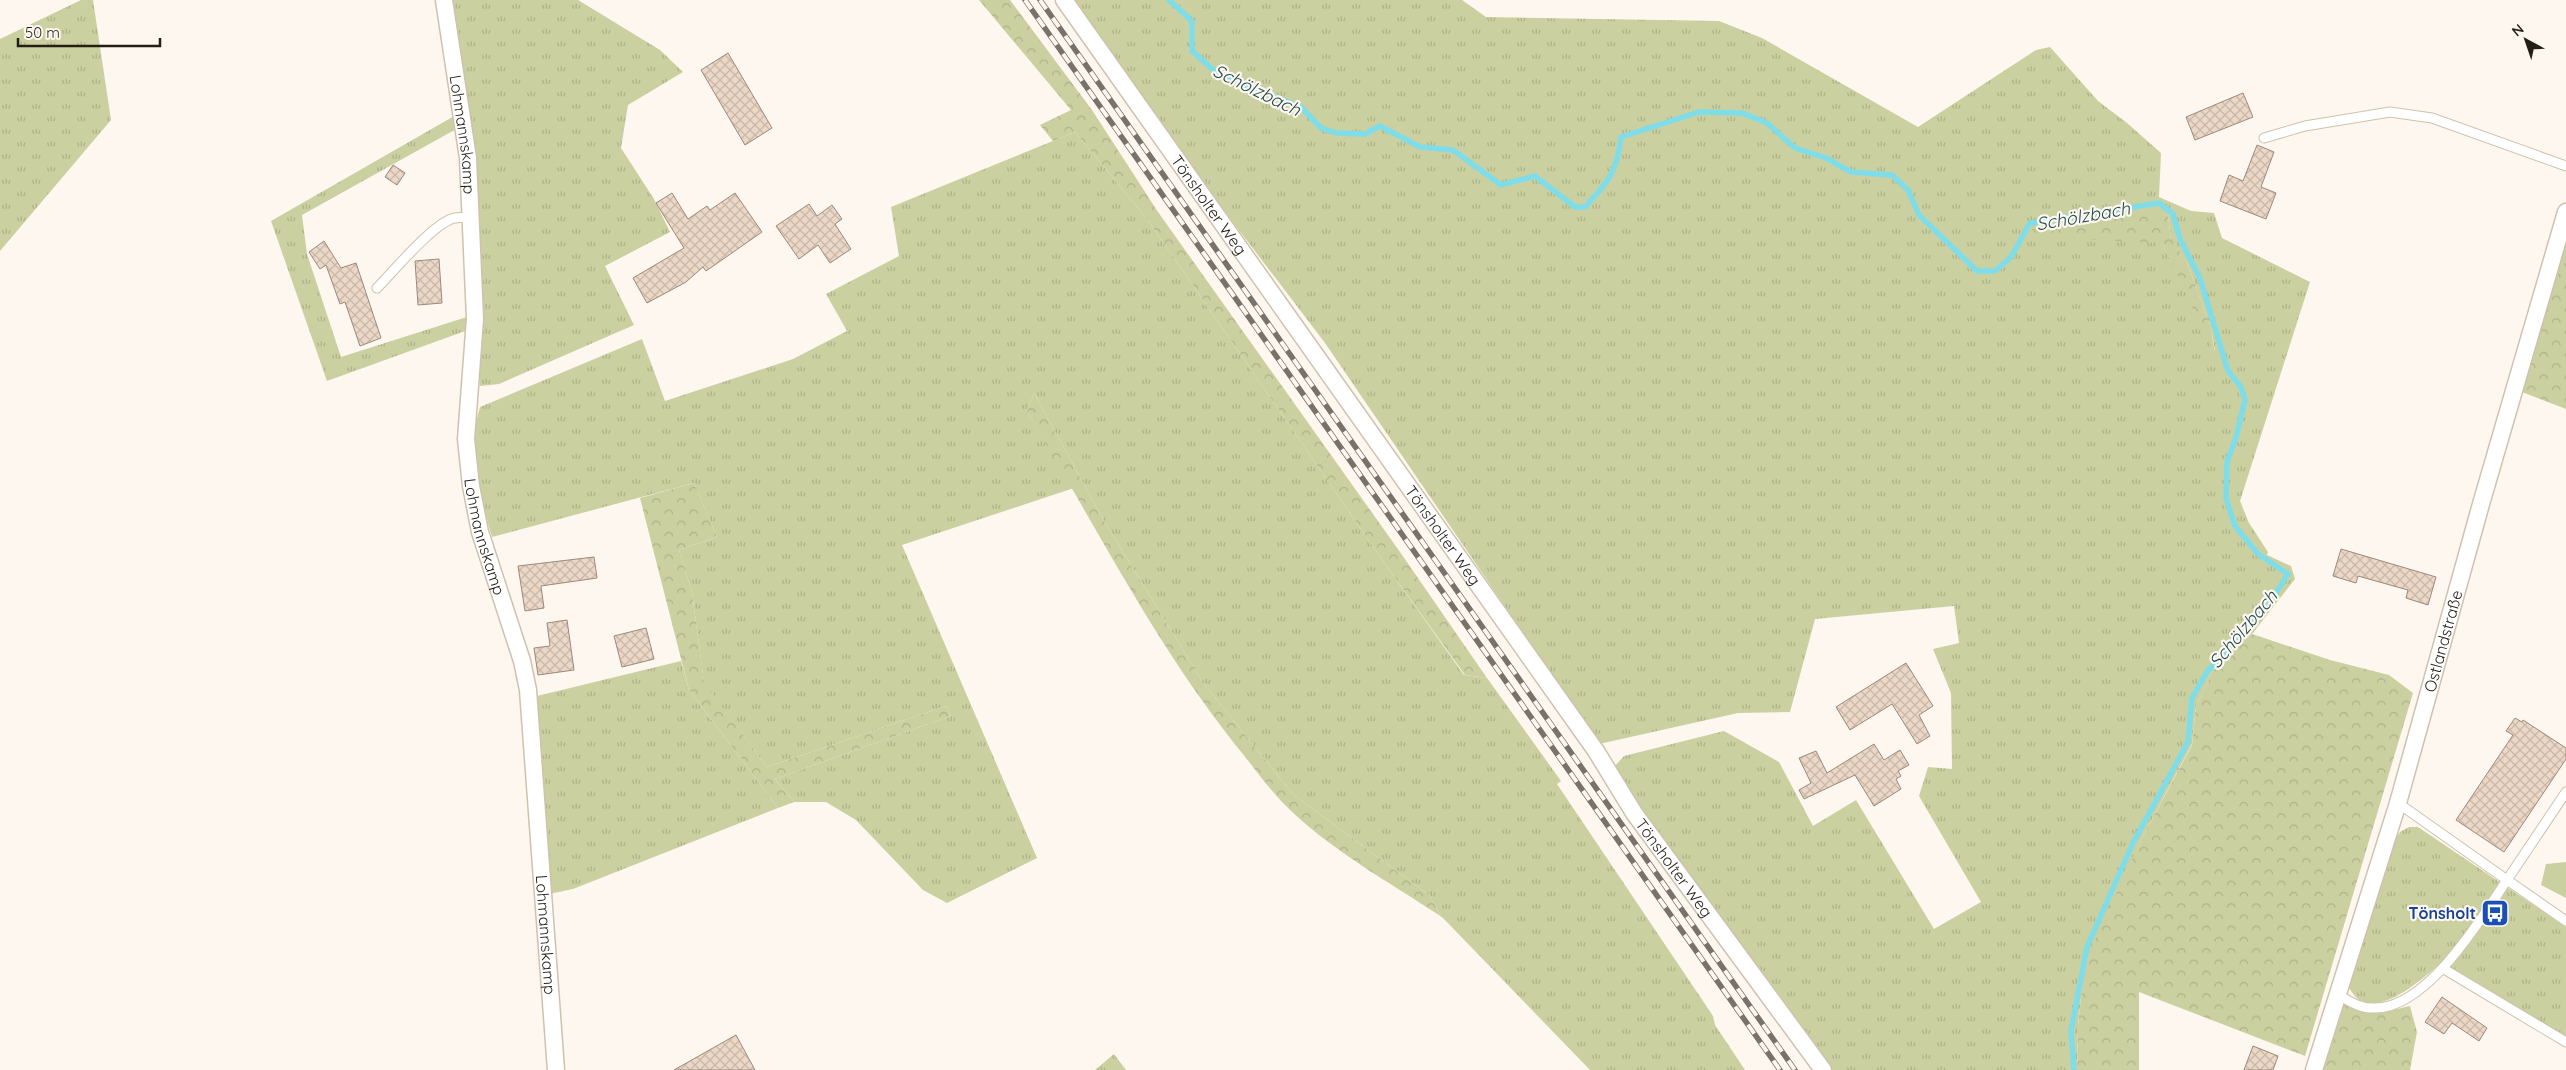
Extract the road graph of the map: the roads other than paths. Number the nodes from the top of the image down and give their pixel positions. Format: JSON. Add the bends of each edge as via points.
{"nodes":[{"id":1,"x":444,"y":0,"type":"edge"},
{"id":2,"x":1064,"y":0,"type":"edge"},
{"id":3,"x":2264,"y":138,"type":"dead end"},
{"id":4,"x":2566,"y":166,"type":"edge"},
{"id":5,"x":2566,"y":212,"type":"edge"},
{"id":6,"x":470,"y":218,"type":"junction"},
{"id":7,"x":377,"y":288,"type":"dead end"},
{"id":8,"x":2566,"y":792,"type":"edge"},
{"id":9,"x":2398,"y":803,"type":"junction"},
{"id":10,"x":2507,"y":880,"type":"junction"},
{"id":11,"x":2566,"y":921,"type":"edge"},
{"id":12,"x":2444,"y":969,"type":"junction"},
{"id":13,"x":2337,"y":994,"type":"junction"},
{"id":14,"x":2566,"y":1042,"type":"edge"},
{"id":15,"x":556,"y":1070,"type":"edge"},
{"id":16,"x":1823,"y":1070,"type":"edge"},
{"id":17,"x":2314,"y":1070,"type":"edge"}],
"edges":[{"from":1,"to":6,"type":"street","name":"Lohmannskamp","via":[[468,158]]},
{"from":2,"to":16,"type":"street","name":"Tönsholter Weg","via":[[1596,752],[1634,813]]},
{"from":3,"to":4,"type":"lane","via":[[2305,126],[2390,112],[2432,118]]},
{"from":5,"to":9,"type":"street","name":"Ostlandstraße","via":[[2478,512]]},
{"from":6,"to":7,"type":"lane","via":[[454,218],[445,222]]},
{"from":6,"to":15,"type":"street","name":"Lohmannskamp","via":[[475,319],[466,440],[480,532],[522,661],[528,690]]},
{"from":8,"to":10,"type":"lane"},
{"from":9,"to":10,"type":"lane"},
{"from":9,"to":13,"type":"street","name":"Ostlandstraße"},
{"from":10,"to":11,"type":"lane"},
{"from":10,"to":12,"type":"lane"},
{"from":12,"to":13,"type":"lane","via":[[2403,1000],[2377,1008],[2355,1006]]},
{"from":12,"to":14,"type":"lane"},
{"from":13,"to":17,"type":"street","name":"Ostlandstraße"}]}
